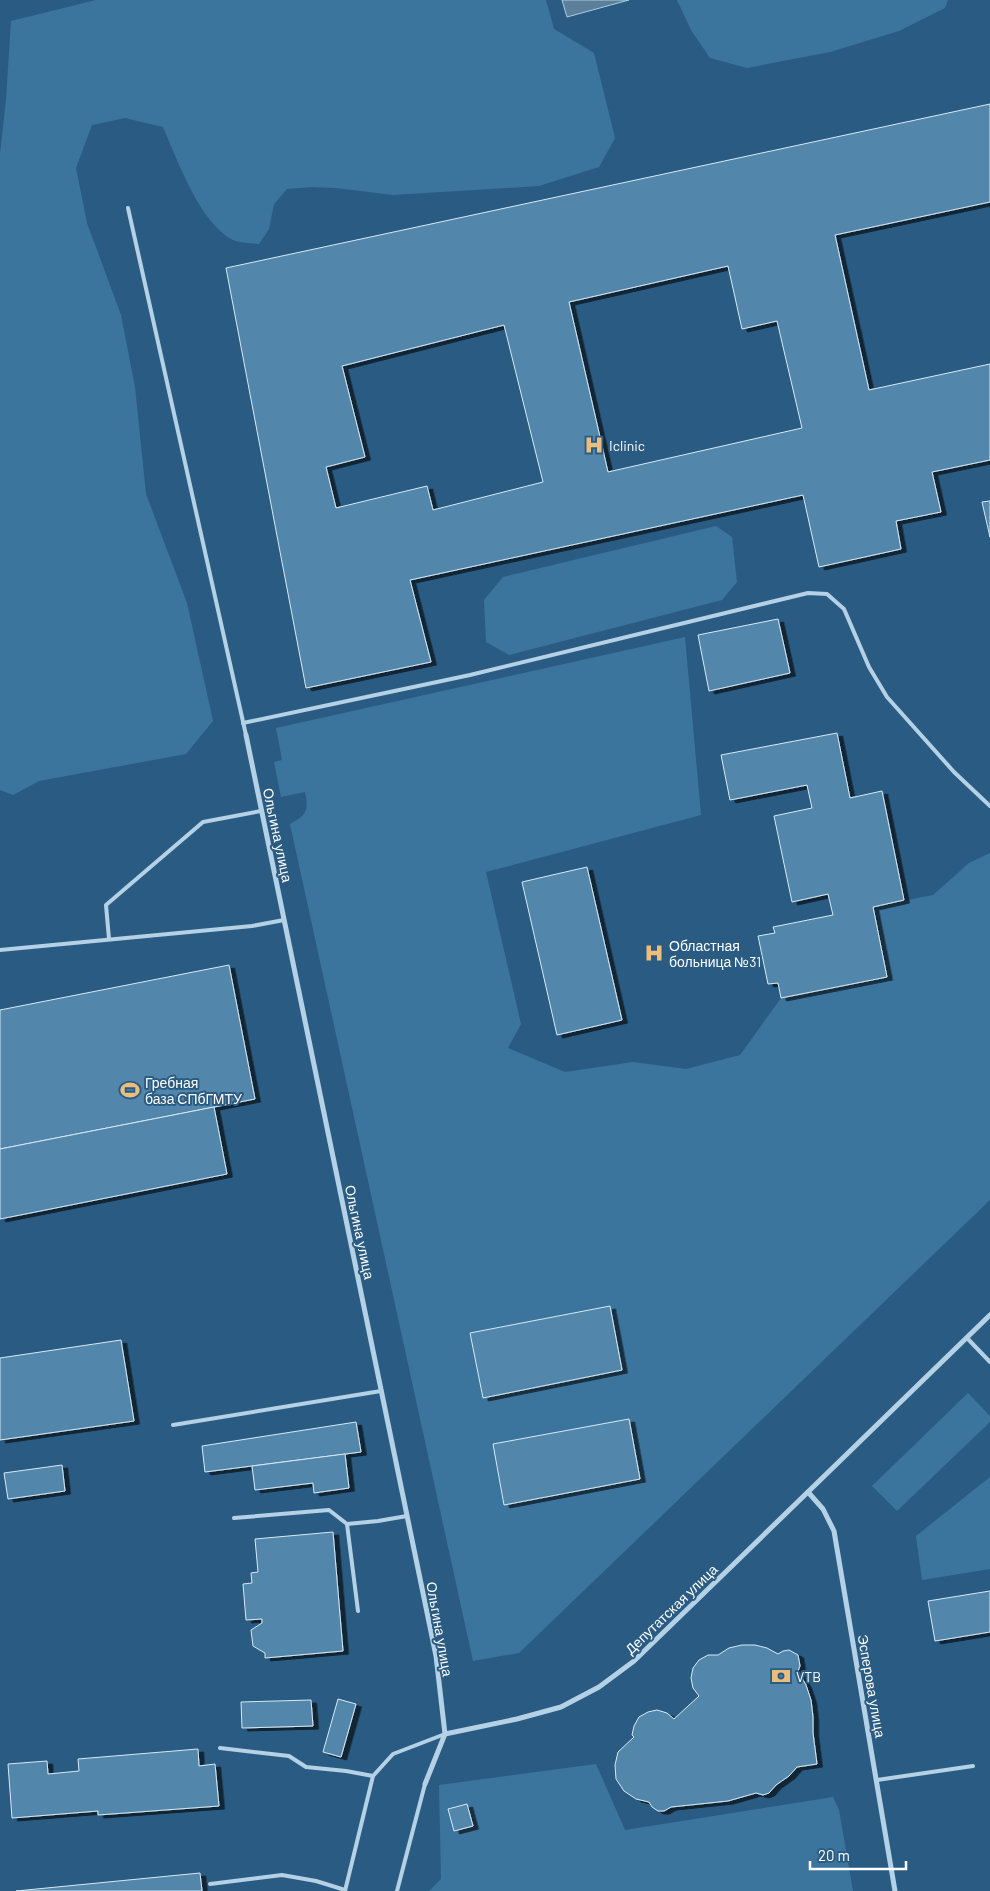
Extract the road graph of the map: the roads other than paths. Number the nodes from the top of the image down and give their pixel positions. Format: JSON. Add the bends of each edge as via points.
{"nodes":[{"id":1,"x":128,"y":208,"type":"dead end"},
{"id":2,"x":243,"y":723,"type":"junction"},
{"id":3,"x":246,"y":735,"type":"joint"},
{"id":4,"x":990,"y":806,"type":"edge"},
{"id":5,"x":261,"y":811,"type":"junction"},
{"id":6,"x":284,"y":920,"type":"junction"},
{"id":7,"x":109,"y":939,"type":"junction"},
{"id":8,"x":0,"y":950,"type":"edge"},
{"id":9,"x":990,"y":1316,"type":"edge"},
{"id":10,"x":967,"y":1338,"type":"junction"},
{"id":11,"x":990,"y":1362,"type":"edge"},
{"id":12,"x":381,"y":1391,"type":"junction"},
{"id":13,"x":173,"y":1425,"type":"dead end"},
{"id":14,"x":808,"y":1492,"type":"junction"},
{"id":15,"x":407,"y":1516,"type":"junction"},
{"id":16,"x":234,"y":1518,"type":"dead end"},
{"id":17,"x":347,"y":1524,"type":"junction"},
{"id":18,"x":358,"y":1611,"type":"dead end"},
{"id":19,"x":445,"y":1734,"type":"junction"},
{"id":20,"x":220,"y":1748,"type":"dead end"},
{"id":21,"x":973,"y":1766,"type":"dead end"},
{"id":22,"x":373,"y":1776,"type":"junction"},
{"id":23,"x":877,"y":1780,"type":"junction"},
{"id":24,"x":425,"y":1784,"type":"joint"},
{"id":25,"x":210,"y":1884,"type":"dead end"},
{"id":26,"x":345,"y":1890,"type":"edge"},
{"id":27,"x":398,"y":1891,"type":"edge"},
{"id":28,"x":896,"y":1891,"type":"edge"}],
"edges":[{"from":1,"to":2,"type":"lane"},
{"from":2,"to":3,"type":"lane"},
{"from":2,"to":4,"type":"lane","via":[[470,675],[808,593],[827,594],[844,608],[869,667],[887,697],[954,772]]},
{"from":3,"to":5,"type":"street","name":"Ольгина улица"},
{"from":5,"to":6,"type":"street","name":"Ольгина улица"},
{"from":5,"to":7,"type":"lane","via":[[203,822],[106,905]]},
{"from":6,"to":7,"type":"lane","via":[[252,926]]},
{"from":6,"to":12,"type":"street","name":"Ольгина улица"},
{"from":7,"to":8,"type":"lane"},
{"from":9,"to":10,"type":"street","name":"Депутатская улица"},
{"from":10,"to":11,"type":"lane"},
{"from":10,"to":14,"type":"street","name":"Депутатская улица"},
{"from":12,"to":13,"type":"lane"},
{"from":12,"to":15,"type":"street","name":"Ольгина улица"},
{"from":14,"to":19,"type":"street","name":"Депутатская улица","via":[[634,1661],[599,1687],[561,1706]]},
{"from":14,"to":23,"type":"street","name":"Эсперова улица","via":[[823,1509],[834,1531]]},
{"from":15,"to":17,"type":"lane"},
{"from":15,"to":19,"type":"street","name":"Ольгина улица","via":[[436,1656]]},
{"from":16,"to":17,"type":"lane","via":[[329,1510]]},
{"from":17,"to":18,"type":"lane"},
{"from":19,"to":22,"type":"lane","via":[[393,1754]]},
{"from":19,"to":24,"type":"street"},
{"from":20,"to":22,"type":"lane","via":[[289,1756],[306,1766]]},
{"from":21,"to":23,"type":"lane"},
{"from":22,"to":26,"type":"lane"},
{"from":23,"to":28,"type":"street","name":"Эсперова улица"},
{"from":24,"to":27,"type":"lane"},
{"from":25,"to":26,"type":"lane","via":[[282,1875]]}]}
